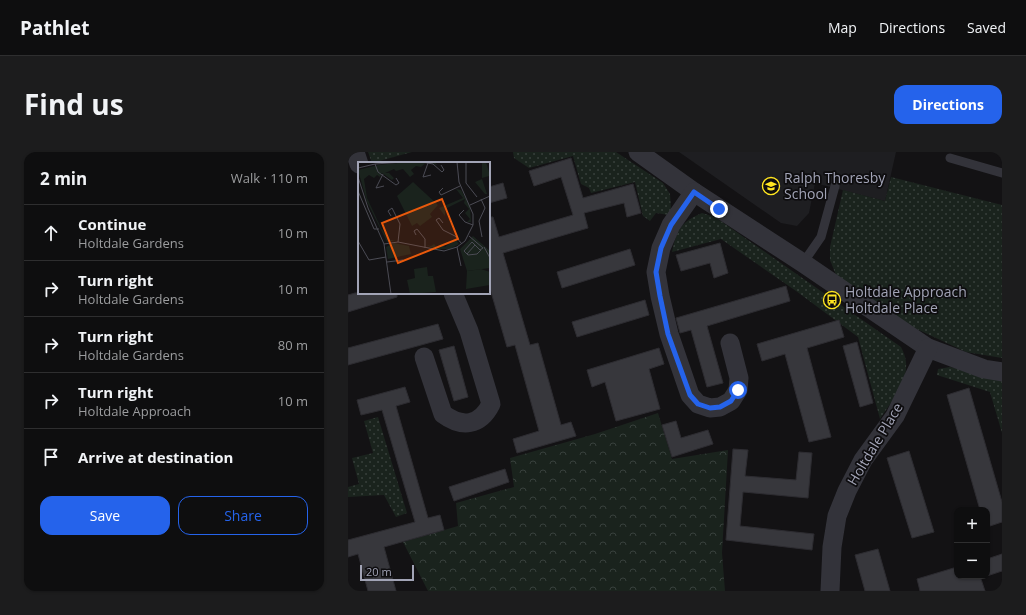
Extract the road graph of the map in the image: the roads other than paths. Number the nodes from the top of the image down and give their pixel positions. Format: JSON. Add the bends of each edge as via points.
{"nodes":[{"id":1,"x":355,"y":152,"type":"edge"},
{"id":2,"x":638,"y":152,"type":"edge"},
{"id":3,"x":950,"y":158,"type":"dead end"},
{"id":4,"x":358,"y":162,"type":"edge"},
{"id":5,"x":1002,"y":173,"type":"edge"},
{"id":6,"x":834,"y":186,"type":"dead end"},
{"id":7,"x":694,"y":192,"type":"junction"},
{"id":8,"x":803,"y":263,"type":"junction"},
{"id":9,"x":453,"y":294,"type":"edge"},
{"id":10,"x":730,"y":343,"type":"dead end"},
{"id":11,"x":928,"y":348,"type":"junction"},
{"id":12,"x":424,"y":357,"type":"dead end"},
{"id":13,"x":1002,"y":372,"type":"edge"},
{"id":14,"x":830,"y":591,"type":"edge"}],
"edges":[{"from":1,"to":4,"type":"street"},
{"from":2,"to":7,"type":"street"},
{"from":3,"to":5,"type":"lane"},
{"from":6,"to":8,"type":"lane","via":[[821,237]]},
{"from":7,"to":8,"type":"street"},
{"from":7,"to":10,"type":"street","via":[[671,225],[661,248],[656,272],[668,334],[690,395],[698,404],[710,408],[720,407],[731,401],[738,390],[739,378]]},
{"from":8,"to":11,"type":"street"},
{"from":9,"to":12,"type":"street","via":[[469,332],[490,404],[487,412],[478,420],[467,423],[456,422],[443,414]]},
{"from":11,"to":13,"type":"street","via":[[984,369]]},
{"from":11,"to":14,"type":"street","name":"Holtdale Place","via":[[895,416],[863,460],[847,491],[837,516],[832,547]]}]}
